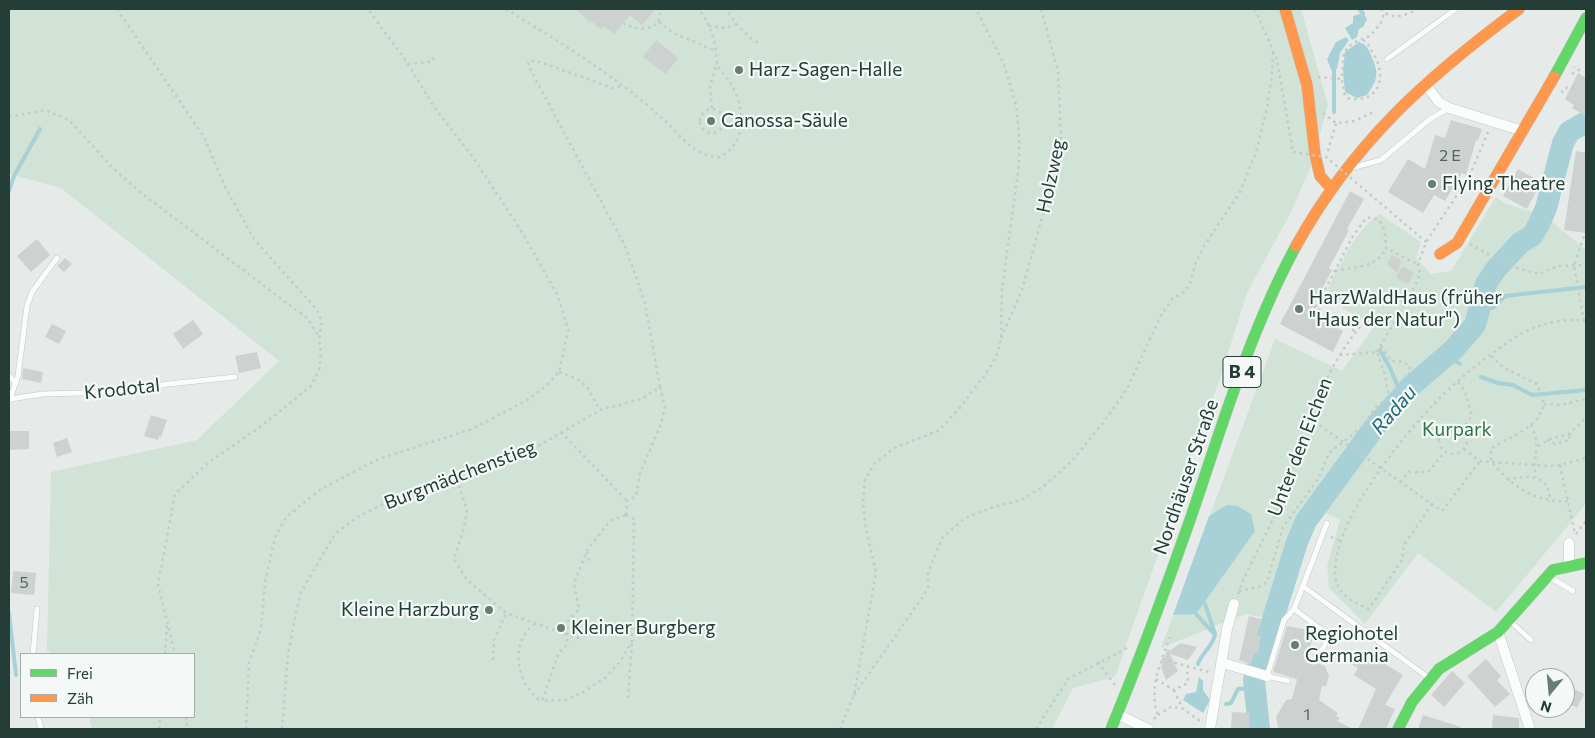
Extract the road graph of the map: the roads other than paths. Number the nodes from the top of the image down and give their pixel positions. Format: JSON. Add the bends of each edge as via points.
{"nodes":[{"id":1,"x":1285,"y":9,"type":"edge"},
{"id":2,"x":1456,"y":9,"type":"edge"},
{"id":3,"x":1519,"y":9,"type":"edge"},
{"id":4,"x":1586,"y":18,"type":"edge"},
{"id":5,"x":1387,"y":59,"type":"dead end"},
{"id":6,"x":1425,"y":84,"type":"junction"},
{"id":7,"x":1449,"y":108,"type":"junction"},
{"id":8,"x":1523,"y":131,"type":"junction"},
{"id":9,"x":1344,"y":170,"type":"junction"},
{"id":10,"x":1331,"y":188,"type":"junction"},
{"id":11,"x":1440,"y":254,"type":"dead end"},
{"id":12,"x":57,"y":258,"type":"dead end"},
{"id":13,"x":9,"y":376,"type":"edge"},
{"id":14,"x":235,"y":377,"type":"dead end"},
{"id":15,"x":16,"y":383,"type":"junction"},
{"id":16,"x":9,"y":400,"type":"edge"},
{"id":17,"x":1327,"y":523,"type":"dead end"},
{"id":18,"x":1572,"y":538,"type":"road end"},
{"id":19,"x":1586,"y":562,"type":"edge"},
{"id":20,"x":1569,"y":565,"type":"junction"},
{"id":21,"x":1548,"y":576,"type":"junction"},
{"id":22,"x":1304,"y":587,"type":"junction"},
{"id":23,"x":1573,"y":591,"type":"dead end"},
{"id":24,"x":1234,"y":604,"type":"road end"},
{"id":25,"x":37,"y":609,"type":"dead end"},
{"id":26,"x":1294,"y":609,"type":"junction"},
{"id":27,"x":1510,"y":621,"type":"junction"},
{"id":28,"x":1498,"y":632,"type":"junction"},
{"id":29,"x":1531,"y":640,"type":"dead end"},
{"id":30,"x":34,"y":653,"type":"edge"},
{"id":31,"x":1320,"y":653,"type":"dead end"},
{"id":32,"x":1223,"y":663,"type":"junction"},
{"id":33,"x":1267,"y":676,"type":"junction"},
{"id":34,"x":1429,"y":679,"type":"junction"},
{"id":35,"x":1288,"y":681,"type":"dead end"},
{"id":36,"x":1117,"y":714,"type":"junction"},
{"id":37,"x":1147,"y":728,"type":"edge"},
{"id":38,"x":1210,"y":728,"type":"edge"},
{"id":39,"x":1112,"y":729,"type":"edge"},
{"id":40,"x":1398,"y":729,"type":"edge"},
{"id":41,"x":1530,"y":729,"type":"edge"}],
"edges":[{"from":1,"to":10,"type":"main road","via":[[1306,85],[1320,176]]},
{"from":2,"to":5,"type":"lane"},
{"from":3,"to":6,"type":"main road","name":"Nordhäuser Straße","number":"B 4"},
{"from":4,"to":8,"type":"main road"},
{"from":6,"to":7,"type":"street","via":[[1439,102]]},
{"from":6,"to":9,"type":"main road","name":"Nordhäuser Straße","number":"B 4","via":[[1392,114]]},
{"from":7,"to":8,"type":"street"},
{"from":7,"to":9,"type":"lane","via":[[1381,160]]},
{"from":8,"to":11,"type":"main road","via":[[1457,244]]},
{"from":9,"to":10,"type":"main road","name":"Nordhäuser Straße","number":"B 4"},
{"from":10,"to":36,"type":"main road","name":"Nordhäuser Straße","number":"B 4","via":[[1303,234],[1259,329],[1147,640]]},
{"from":12,"to":15,"type":"lane","name":"Krodotal","via":[[29,299]]},
{"from":13,"to":15,"type":"lane"},
{"from":14,"to":16,"type":"lane","name":"Krodotal","via":[[123,392],[43,394]]},
{"from":15,"to":16,"type":"lane","name":"Krodotal"},
{"from":17,"to":22,"type":"lane"},
{"from":18,"to":20,"type":"street"},
{"from":19,"to":20,"type":"main road"},
{"from":20,"to":21,"type":"main road","via":[[1556,568]]},
{"from":21,"to":23,"type":"lane"},
{"from":21,"to":27,"type":"main road"},
{"from":22,"to":26,"type":"lane"},
{"from":22,"to":34,"type":"lane"},
{"from":24,"to":32,"type":"street"},
{"from":25,"to":30,"type":"lane"},
{"from":26,"to":31,"type":"lane","via":[[1330,636]]},
{"from":26,"to":33,"type":"lane","via":[[1284,620]]},
{"from":27,"to":28,"type":"main road"},
{"from":27,"to":29,"type":"lane"},
{"from":28,"to":34,"type":"main road"},
{"from":28,"to":41,"type":"street"},
{"from":32,"to":33,"type":"street"},
{"from":32,"to":38,"type":"street"},
{"from":33,"to":35,"type":"lane"},
{"from":34,"to":40,"type":"main road"},
{"from":36,"to":37,"type":"street"},
{"from":36,"to":39,"type":"main road","name":"Nordhäuser Straße","number":"B 4"}]}
